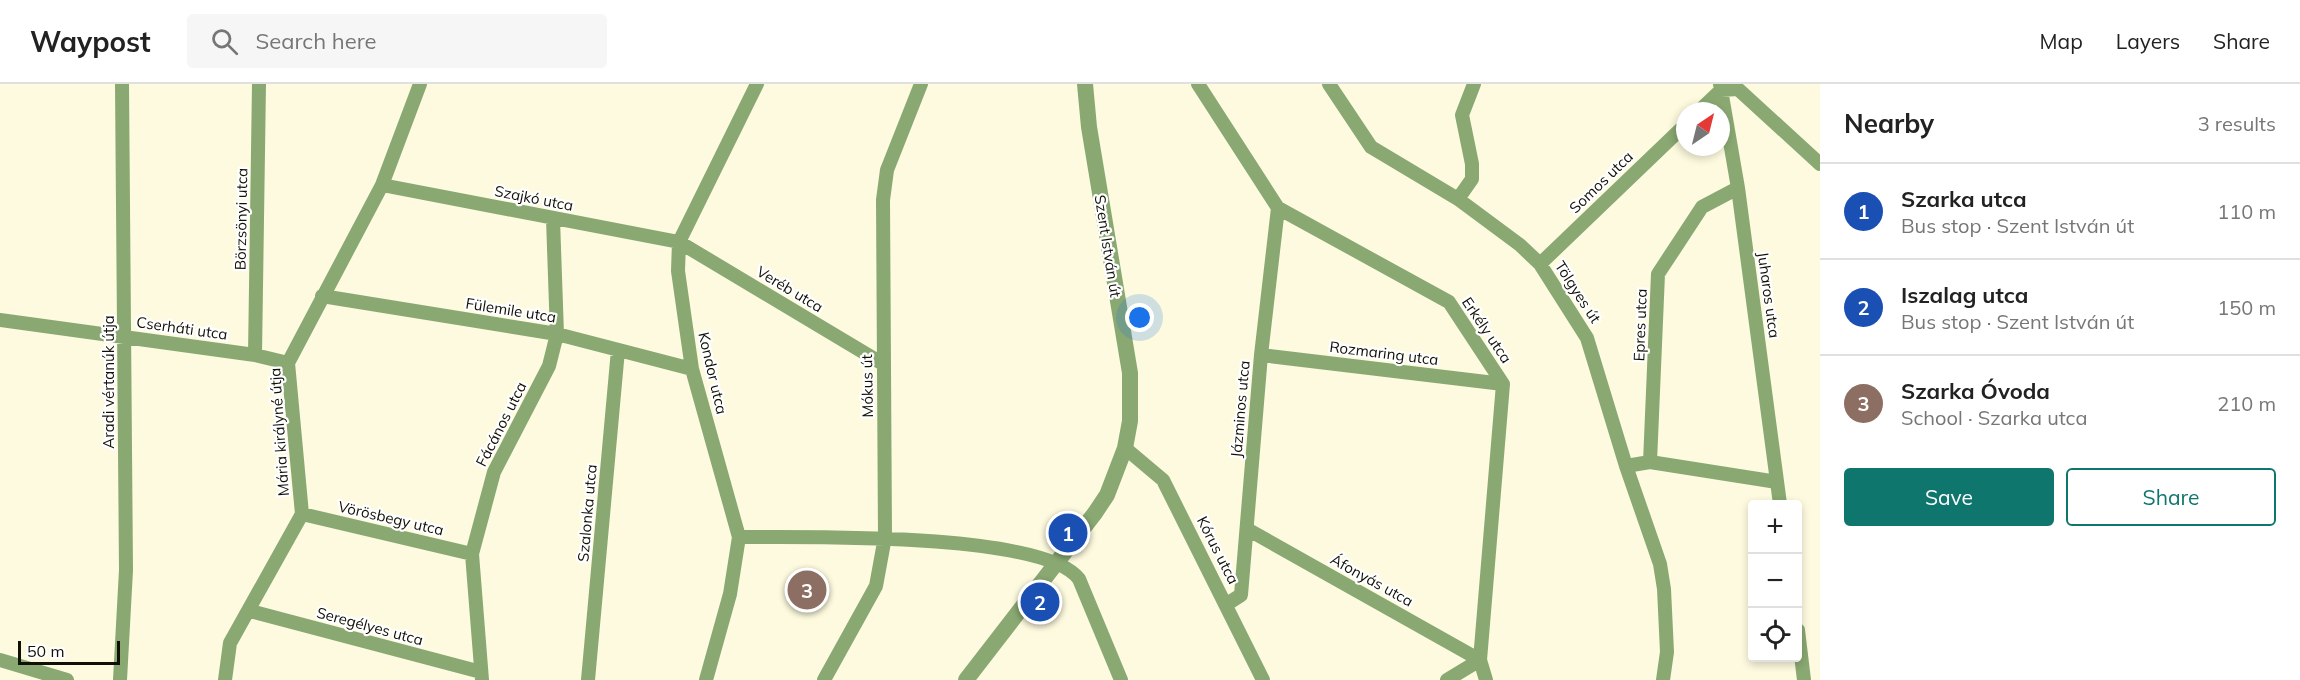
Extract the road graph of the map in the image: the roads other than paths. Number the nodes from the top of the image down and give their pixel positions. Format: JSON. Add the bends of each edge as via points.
{"nodes":[{"id":1,"x":122,"y":84,"type":"edge"},
{"id":2,"x":259,"y":84,"type":"edge"},
{"id":3,"x":757,"y":84,"type":"edge"},
{"id":4,"x":921,"y":84,"type":"edge"},
{"id":5,"x":1085,"y":84,"type":"edge"},
{"id":6,"x":1198,"y":84,"type":"edge"},
{"id":7,"x":1329,"y":84,"type":"edge"},
{"id":8,"x":1474,"y":84,"type":"edge"},
{"id":9,"x":414,"y":86,"type":"edge"},
{"id":10,"x":1720,"y":87,"type":"edge"},
{"id":11,"x":1707,"y":102,"type":"edge"},
{"id":12,"x":1676,"y":134,"type":"edge"},
{"id":13,"x":1820,"y":164,"type":"edge"},
{"id":14,"x":382,"y":185,"type":"junction"},
{"id":15,"x":1738,"y":188,"type":"junction"},
{"id":16,"x":1458,"y":199,"type":"junction"},
{"id":17,"x":1278,"y":208,"type":"junction"},
{"id":18,"x":553,"y":219,"type":"junction"},
{"id":19,"x":679,"y":242,"type":"junction"},
{"id":20,"x":1540,"y":264,"type":"junction"},
{"id":21,"x":322,"y":296,"type":"junction"},
{"id":22,"x":0,"y":320,"type":"edge"},
{"id":23,"x":557,"y":334,"type":"junction"},
{"id":24,"x":124,"y":337,"type":"junction"},
{"id":25,"x":618,"y":350,"type":"junction"},
{"id":26,"x":255,"y":355,"type":"junction"},
{"id":27,"x":1261,"y":355,"type":"junction"},
{"id":28,"x":288,"y":363,"type":"junction"},
{"id":29,"x":883,"y":364,"type":"junction"},
{"id":30,"x":692,"y":369,"type":"junction"},
{"id":31,"x":1503,"y":384,"type":"junction"},
{"id":32,"x":1125,"y":448,"type":"junction"},
{"id":33,"x":1650,"y":462,"type":"junction"},
{"id":34,"x":1626,"y":466,"type":"junction"},
{"id":35,"x":1777,"y":482,"type":"junction"},
{"id":36,"x":1779,"y":500,"type":"edge"},
{"id":37,"x":302,"y":514,"type":"junction"},
{"id":38,"x":1247,"y":529,"type":"junction"},
{"id":39,"x":739,"y":537,"type":"junction"},
{"id":40,"x":885,"y":537,"type":"junction"},
{"id":41,"x":472,"y":554,"type":"junction"},
{"id":42,"x":1058,"y":562,"type":"junction"},
{"id":43,"x":1227,"y":604,"type":"junction"},
{"id":44,"x":250,"y":611,"type":"junction"},
{"id":45,"x":0,"y":660,"type":"edge"},
{"id":46,"x":1480,"y":660,"type":"junction"},
{"id":47,"x":1801,"y":662,"type":"edge"},
{"id":48,"x":482,"y":676,"type":"edge"},
{"id":49,"x":67,"y":680,"type":"edge"},
{"id":50,"x":120,"y":680,"type":"edge"},
{"id":51,"x":225,"y":680,"type":"edge"},
{"id":52,"x":588,"y":680,"type":"edge"},
{"id":53,"x":706,"y":680,"type":"edge"},
{"id":54,"x":824,"y":680,"type":"edge"},
{"id":55,"x":966,"y":680,"type":"edge"},
{"id":56,"x":1121,"y":680,"type":"edge"},
{"id":57,"x":1263,"y":680,"type":"edge"},
{"id":58,"x":1448,"y":680,"type":"edge"},
{"id":59,"x":1486,"y":680,"type":"edge"},
{"id":60,"x":1663,"y":680,"type":"edge"},
{"id":61,"x":1804,"y":680,"type":"edge"}],
"edges":[{"from":1,"to":24,"type":"street","name":"Aradi vértanúk útja"},
{"from":2,"to":26,"type":"street","name":"Börzsönyi utca"},
{"from":3,"to":19,"type":"street","name":"Kondor utca"},
{"from":4,"to":29,"type":"street","name":"Mókus út","via":[[887,170],[883,200]]},
{"from":5,"to":32,"type":"street","name":"Szent István út","via":[[1130,373],[1130,421]]},
{"from":6,"to":17,"type":"street","name":"Erkély utca"},
{"from":7,"to":16,"type":"street","name":"Tölgyes út","via":[[1371,147]]},
{"from":8,"to":16,"type":"street","via":[[1462,115],[1472,179]]},
{"from":9,"to":14,"type":"street","name":"Mária királyné útja"},
{"from":10,"to":11,"type":"street"},
{"from":10,"to":13,"type":"street","via":[[1738,89]]},
{"from":10,"to":15,"type":"street","name":"Juharos utca"},
{"from":12,"to":20,"type":"street","name":"Somos utca"},
{"from":14,"to":18,"type":"street","name":"Szajkó utca"},
{"from":14,"to":21,"type":"street","name":"Mária királyné útja"},
{"from":15,"to":33,"type":"street","name":"Epres utca","via":[[1702,207],[1658,274]]},
{"from":15,"to":35,"type":"street","name":"Juharos utca"},
{"from":16,"to":20,"type":"street","name":"Tölgyes út"},
{"from":17,"to":27,"type":"street","name":"Jázminos utca"},
{"from":17,"to":31,"type":"street","name":"Erkély utca","via":[[1449,302]]},
{"from":18,"to":19,"type":"street","name":"Szajkó utca"},
{"from":18,"to":23,"type":"street","name":"Fácános utca"},
{"from":19,"to":29,"type":"street","name":"Veréb utca"},
{"from":19,"to":30,"type":"street","name":"Kondor utca","via":[[678,271]]},
{"from":20,"to":34,"type":"street","name":"Tölgyes út","via":[[1587,338]]},
{"from":21,"to":23,"type":"street","name":"Fülemile utca"},
{"from":21,"to":28,"type":"street","name":"Mária királyné útja"},
{"from":22,"to":24,"type":"street","name":"Cserháti utca"},
{"from":23,"to":25,"type":"street","name":"Fülemile utca"},
{"from":23,"to":41,"type":"street","name":"Fácános utca","via":[[549,366],[494,472]]},
{"from":24,"to":26,"type":"street","name":"Cserháti utca"},
{"from":24,"to":50,"type":"street","name":"Aradi vértanúk útja","via":[[126,570]]},
{"from":25,"to":30,"type":"street","name":"Fülemile utca"},
{"from":25,"to":52,"type":"street","name":"Szalonka utca"},
{"from":26,"to":28,"type":"street","name":"Cserháti utca"},
{"from":27,"to":31,"type":"street","name":"Rozmaring utca"},
{"from":27,"to":38,"type":"street","name":"Jázminos utca"},
{"from":28,"to":37,"type":"street","name":"Mária királyné útja"},
{"from":29,"to":40,"type":"street","name":"Mókus út"},
{"from":30,"to":39,"type":"street","name":"Kondor utca"},
{"from":31,"to":46,"type":"street","name":"Erkély utca"},
{"from":32,"to":42,"type":"street","name":"Szent István út","via":[[1107,495]]},
{"from":32,"to":43,"type":"street","name":"Kórus utca","via":[[1163,480]]},
{"from":33,"to":34,"type":"street"},
{"from":33,"to":35,"type":"street"},
{"from":34,"to":60,"type":"street","name":"Tölgyes út","via":[[1663,580],[1667,652]]},
{"from":35,"to":36,"type":"street","name":"Juharos utca"},
{"from":37,"to":41,"type":"street","name":"Vörösbegy utca"},
{"from":37,"to":44,"type":"street","name":"Mária királyné útja"},
{"from":38,"to":43,"type":"street","name":"Jázminos utca","via":[[1241,595]]},
{"from":38,"to":46,"type":"street","name":"Áfonyás utca"},
{"from":39,"to":40,"type":"street"},
{"from":39,"to":53,"type":"street","name":"Kondor utca","via":[[729,594]]},
{"from":40,"to":42,"type":"street","via":[[1029,553]]},
{"from":40,"to":54,"type":"street","name":"Mókus út","via":[[876,586]]},
{"from":41,"to":48,"type":"street","name":"Fácános utca"},
{"from":42,"to":55,"type":"street","name":"Szent István út"},
{"from":42,"to":56,"type":"street","via":[[1079,579]]},
{"from":43,"to":57,"type":"street","name":"Kórus utca"},
{"from":44,"to":48,"type":"street","name":"Seregélyes utca"},
{"from":44,"to":51,"type":"street","name":"Mária királyné útja","via":[[230,644]]},
{"from":45,"to":49,"type":"street"},
{"from":46,"to":58,"type":"street"},
{"from":46,"to":59,"type":"street","name":"Erkély utca"},
{"from":47,"to":61,"type":"street"}]}
